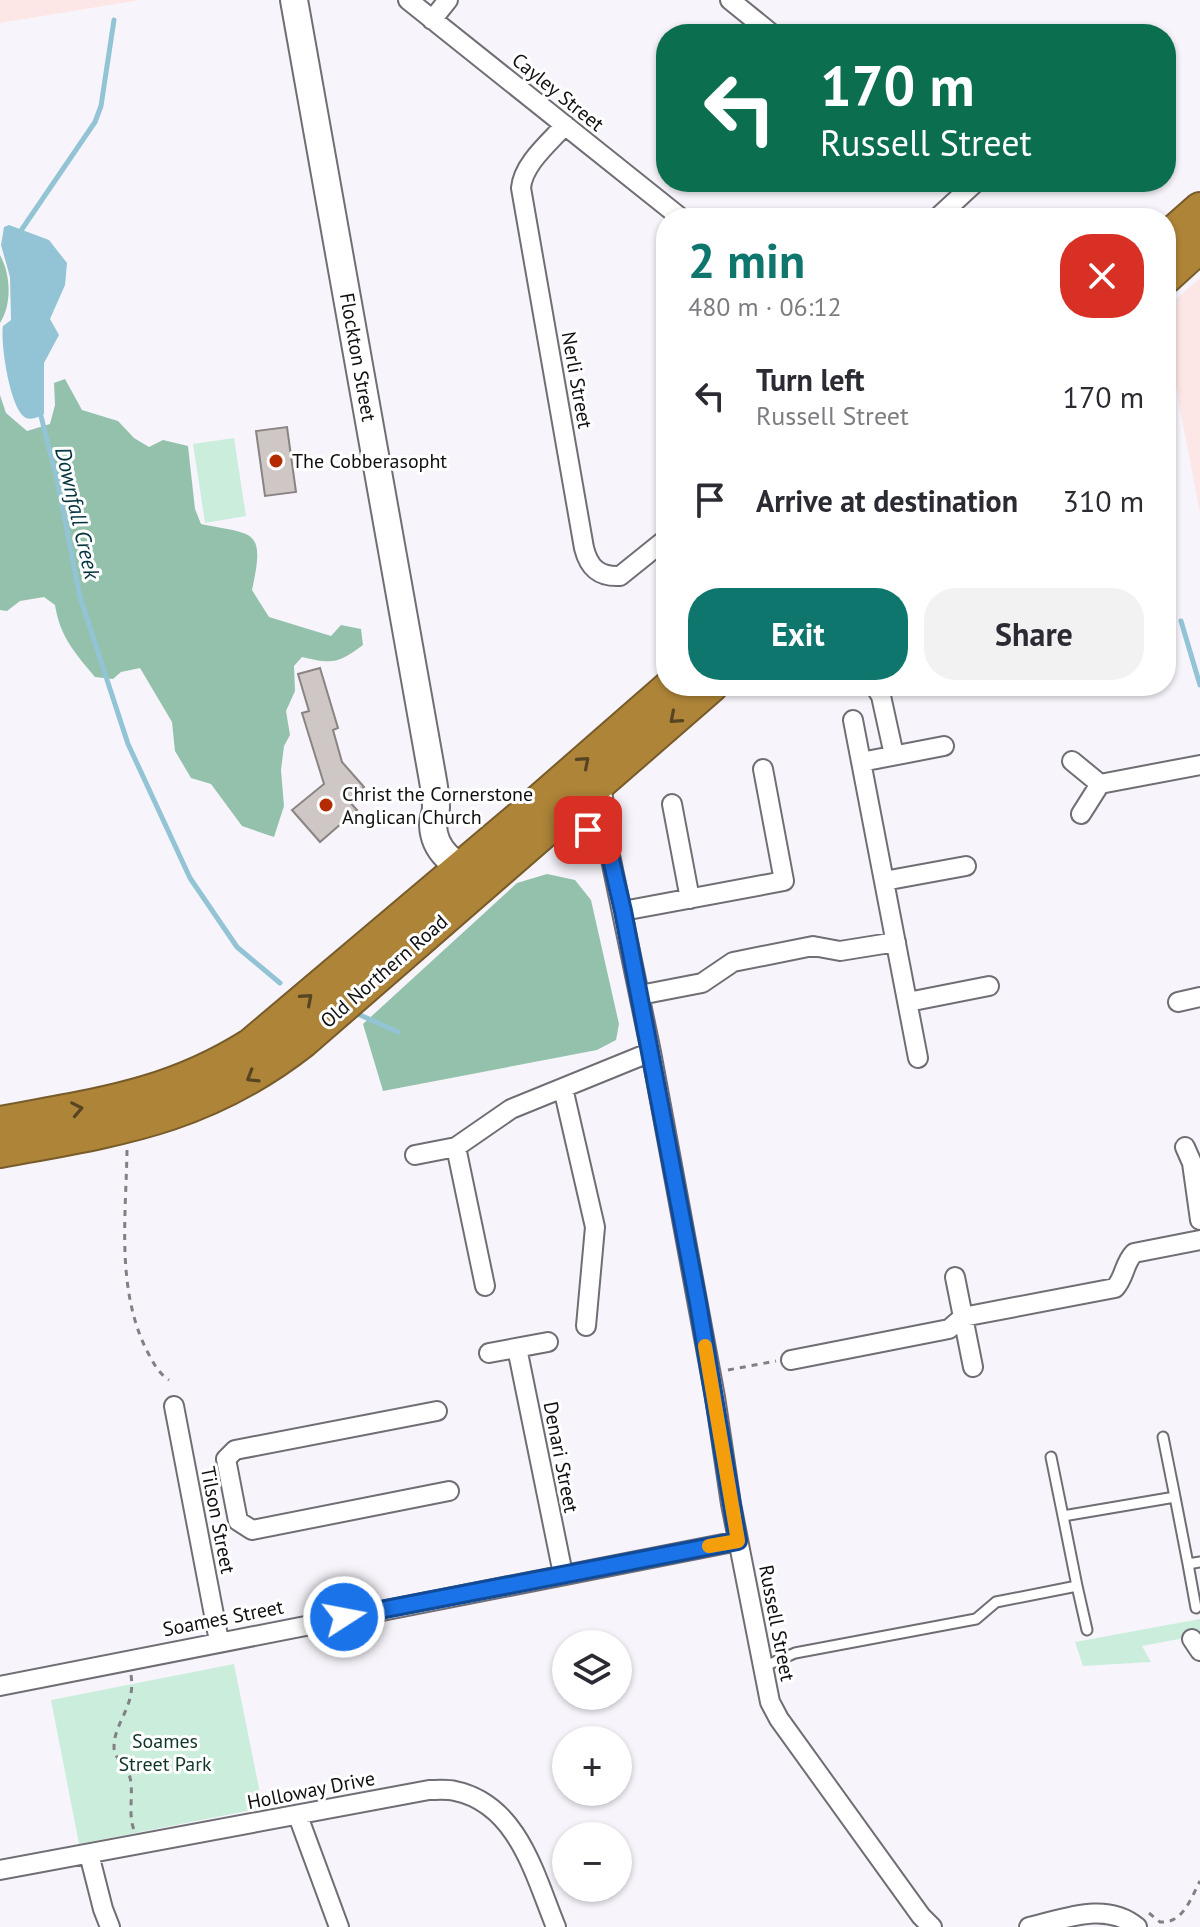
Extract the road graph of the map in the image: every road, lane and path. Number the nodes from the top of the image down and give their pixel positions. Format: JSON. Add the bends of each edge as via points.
{"nodes":[{"id":1,"x":294,"y":0,"type":"edge"},
{"id":2,"x":408,"y":0,"type":"edge"},
{"id":3,"x":448,"y":0,"type":"edge"},
{"id":4,"x":730,"y":0,"type":"edge"},
{"id":5,"x":754,"y":7,"type":"edge"},
{"id":6,"x":432,"y":20,"type":"junction"},
{"id":7,"x":765,"y":24,"type":"edge"},
{"id":8,"x":565,"y":125,"type":"junction"},
{"id":9,"x":960,"y":192,"type":"edge"},
{"id":10,"x":669,"y":208,"type":"edge"},
{"id":11,"x":946,"y":208,"type":"edge"},
{"id":12,"x":1200,"y":209,"type":"edge"},
{"id":13,"x":1176,"y":230,"type":"edge"},
{"id":14,"x":1200,"y":246,"type":"edge"},
{"id":15,"x":1176,"y":268,"type":"edge"},
{"id":16,"x":656,"y":547,"type":"edge"},
{"id":17,"x":660,"y":696,"type":"edge"},
{"id":18,"x":700,"y":696,"type":"edge"},
{"id":19,"x":881,"y":696,"type":"edge"},
{"id":20,"x":853,"y":720,"type":"dead end"},
{"id":21,"x":944,"y":746,"type":"dead end"},
{"id":22,"x":894,"y":755,"type":"junction"},
{"id":23,"x":1072,"y":761,"type":"dead end"},
{"id":24,"x":861,"y":762,"type":"junction"},
{"id":25,"x":1200,"y":765,"type":"edge"},
{"id":26,"x":763,"y":769,"type":"dead end"},
{"id":27,"x":600,"y":783,"type":"junction"},
{"id":28,"x":1100,"y":784,"type":"junction"},
{"id":29,"x":672,"y":804,"type":"dead end"},
{"id":30,"x":1081,"y":814,"type":"dead end"},
{"id":31,"x":558,"y":820,"type":"junction"},
{"id":32,"x":610,"y":855,"type":"junction"},
{"id":33,"x":482,"y":861,"type":"junction"},
{"id":34,"x":966,"y":866,"type":"dead end"},
{"id":35,"x":884,"y":881,"type":"junction"},
{"id":36,"x":690,"y":899,"type":"junction"},
{"id":37,"x":623,"y":911,"type":"junction"},
{"id":38,"x":896,"y":942,"type":"junction"},
{"id":39,"x":989,"y":986,"type":"dead end"},
{"id":40,"x":640,"y":995,"type":"junction"},
{"id":41,"x":1200,"y":997,"type":"edge"},
{"id":42,"x":908,"y":1002,"type":"junction"},
{"id":43,"x":1178,"y":1002,"type":"dead end"},
{"id":44,"x":651,"y":1052,"type":"junction"},
{"id":45,"x":918,"y":1058,"type":"dead end"},
{"id":46,"x":563,"y":1088,"type":"junction"},
{"id":47,"x":0,"y":1123,"type":"edge"},
{"id":48,"x":127,"y":1142,"type":"dead end"},
{"id":49,"x":456,"y":1147,"type":"junction"},
{"id":50,"x":1185,"y":1147,"type":"dead end"},
{"id":51,"x":0,"y":1151,"type":"edge"},
{"id":52,"x":415,"y":1155,"type":"dead end"},
{"id":53,"x":1198,"y":1192,"type":"edge"},
{"id":54,"x":1200,"y":1220,"type":"edge"},
{"id":55,"x":1200,"y":1240,"type":"edge"},
{"id":56,"x":955,"y":1277,"type":"dead end"},
{"id":57,"x":485,"y":1286,"type":"dead end"},
{"id":58,"x":963,"y":1317,"type":"junction"},
{"id":59,"x":586,"y":1326,"type":"dead end"},
{"id":60,"x":548,"y":1342,"type":"dead end"},
{"id":61,"x":517,"y":1348,"type":"junction"},
{"id":62,"x":489,"y":1353,"type":"dead end"},
{"id":63,"x":791,"y":1360,"type":"joint"},
{"id":64,"x":973,"y":1367,"type":"dead end"},
{"id":65,"x":725,"y":1370,"type":"dead end"},
{"id":66,"x":169,"y":1380,"type":"dead end"},
{"id":67,"x":174,"y":1406,"type":"dead end"},
{"id":68,"x":437,"y":1411,"type":"dead end"},
{"id":69,"x":1163,"y":1437,"type":"dead end"},
{"id":70,"x":1051,"y":1457,"type":"dead end"},
{"id":71,"x":449,"y":1491,"type":"dead end"},
{"id":72,"x":1175,"y":1497,"type":"junction"},
{"id":73,"x":1063,"y":1516,"type":"junction"},
{"id":74,"x":738,"y":1541,"type":"junction"},
{"id":75,"x":1200,"y":1562,"type":"edge"},
{"id":76,"x":1188,"y":1564,"type":"junction"},
{"id":77,"x":563,"y":1574,"type":"junction"},
{"id":78,"x":1077,"y":1586,"type":"junction"},
{"id":79,"x":1196,"y":1608,"type":"dead end"},
{"id":80,"x":1087,"y":1630,"type":"dead end"},
{"id":81,"x":219,"y":1641,"type":"junction"},
{"id":82,"x":763,"y":1667,"type":"junction"},
{"id":83,"x":131,"y":1675,"type":"dead end"},
{"id":84,"x":0,"y":1686,"type":"edge"},
{"id":85,"x":298,"y":1816,"type":"junction"},
{"id":86,"x":139,"y":1844,"type":"junction"},
{"id":87,"x":89,"y":1854,"type":"junction"},
{"id":88,"x":0,"y":1870,"type":"edge"},
{"id":89,"x":1200,"y":1881,"type":"edge"},
{"id":90,"x":1143,"y":1920,"type":"edge"},
{"id":91,"x":110,"y":1927,"type":"edge"},
{"id":92,"x":339,"y":1927,"type":"edge"},
{"id":93,"x":556,"y":1927,"type":"edge"},
{"id":94,"x":932,"y":1927,"type":"edge"},
{"id":95,"x":1029,"y":1927,"type":"edge"}],
"edges":[{"from":1,"to":33,"type":"street","name":"Flockton Street","via":[[437,808],[437,844],[449,859]]},
{"from":2,"to":6,"type":"street","name":"Cayley Street"},
{"from":3,"to":6,"type":"street"},
{"from":4,"to":5,"type":"street"},
{"from":5,"to":7,"type":"street"},
{"from":6,"to":8,"type":"street","name":"Cayley Street"},
{"from":8,"to":10,"type":"street","name":"Cayley Street"},
{"from":8,"to":16,"type":"street","name":"Nerli Street","via":[[529,166],[521,188],[584,548],[597,572],[620,576]]},
{"from":9,"to":11,"type":"street"},
{"from":12,"to":13,"type":"highway"},
{"from":14,"to":15,"type":"highway"},
{"from":33,"to":17,"type":"highway","name":"Old Northern Road","one_way":true},
{"from":18,"to":27,"type":"highway","name":"Old Northern Road","one_way":true},
{"from":19,"to":22,"type":"street"},
{"from":20,"to":24,"type":"street"},
{"from":21,"to":22,"type":"street"},
{"from":22,"to":24,"type":"street"},
{"from":23,"to":28,"type":"street"},
{"from":24,"to":35,"type":"street"},
{"from":25,"to":28,"type":"street"},
{"from":26,"to":36,"type":"street","via":[[784,881]]},
{"from":27,"to":31,"type":"highway","name":"Old Northern Road"},
{"from":27,"to":32,"type":"street","name":"Russell Street"},
{"from":28,"to":30,"type":"street"},
{"from":29,"to":36,"type":"street"},
{"from":31,"to":32,"type":"street","via":[[588,830]]},
{"from":31,"to":33,"type":"highway","name":"Old Northern Road"},
{"from":32,"to":37,"type":"street","name":"Russell Street"},
{"from":47,"to":33,"type":"highway","name":"Old Northern Road","one_way":true,"via":[[141,1095],[226,1061]]},
{"from":33,"to":51,"type":"highway","name":"Old Northern Road","one_way":true,"via":[[303,1041],[236,1087],[139,1124]]},
{"from":34,"to":35,"type":"street"},
{"from":35,"to":38,"type":"street"},
{"from":36,"to":37,"type":"street"},
{"from":37,"to":40,"type":"street","name":"Russell Street"},
{"from":38,"to":40,"type":"street","via":[[840,951],[808,947],[733,962],[702,983]]},
{"from":38,"to":42,"type":"street"},
{"from":39,"to":42,"type":"street"},
{"from":40,"to":44,"type":"street","name":"Russell Street"},
{"from":41,"to":43,"type":"street"},
{"from":42,"to":45,"type":"street"},
{"from":44,"to":46,"type":"street"},
{"from":44,"to":74,"type":"street","name":"Russell Street"},
{"from":46,"to":49,"type":"street","via":[[511,1109]]},
{"from":46,"to":59,"type":"street","via":[[595,1227]]},
{"from":48,"to":66,"type":"path","via":[[128,1302],[149,1355]]},
{"from":49,"to":52,"type":"street"},
{"from":49,"to":57,"type":"street"},
{"from":50,"to":53,"type":"street"},
{"from":53,"to":54,"type":"street"},
{"from":55,"to":58,"type":"street","via":[[1134,1253],[1115,1288]]},
{"from":56,"to":58,"type":"street"},
{"from":58,"to":63,"type":"street","via":[[949,1329]]},
{"from":58,"to":64,"type":"street"},
{"from":60,"to":61,"type":"street"},
{"from":61,"to":62,"type":"street"},
{"from":61,"to":77,"type":"street","name":"Denari Street"},
{"from":63,"to":65,"type":"path"},
{"from":67,"to":81,"type":"street","name":"Tilson Street"},
{"from":68,"to":71,"type":"street","via":[[235,1450],[226,1459],[238,1521],[252,1530]]},
{"from":69,"to":72,"type":"lane"},
{"from":70,"to":73,"type":"lane"},
{"from":72,"to":73,"type":"lane"},
{"from":72,"to":76,"type":"lane"},
{"from":73,"to":78,"type":"lane"},
{"from":74,"to":77,"type":"street","name":"Soames Street"},
{"from":74,"to":82,"type":"street","name":"Russell Street"},
{"from":75,"to":76,"type":"lane"},
{"from":76,"to":79,"type":"lane"},
{"from":77,"to":81,"type":"street","name":"Soames Street"},
{"from":78,"to":80,"type":"lane"},
{"from":78,"to":82,"type":"lane","via":[[996,1602],[976,1619],[795,1653]]},
{"from":81,"to":84,"type":"street","name":"Soames Street"},
{"from":82,"to":94,"type":"street","name":"Russell Street","via":[[779,1719]]},
{"from":83,"to":86,"type":"path","via":[[133,1692],[114,1745],[131,1778],[129,1817]]},
{"from":85,"to":86,"type":"street","name":"Holloway Drive"},
{"from":85,"to":92,"type":"street"},
{"from":85,"to":93,"type":"street","name":"Holloway Drive","via":[[429,1790],[455,1791],[475,1799],[491,1807],[518,1838]]},
{"from":86,"to":87,"type":"street","name":"Holloway Drive"},
{"from":87,"to":88,"type":"street","name":"Holloway Drive"},
{"from":87,"to":91,"type":"street"},
{"from":89,"to":90,"type":"path","via":[[1177,1918],[1164,1923]]},
{"from":90,"to":95,"type":"street","via":[[1102,1913]]}]}
